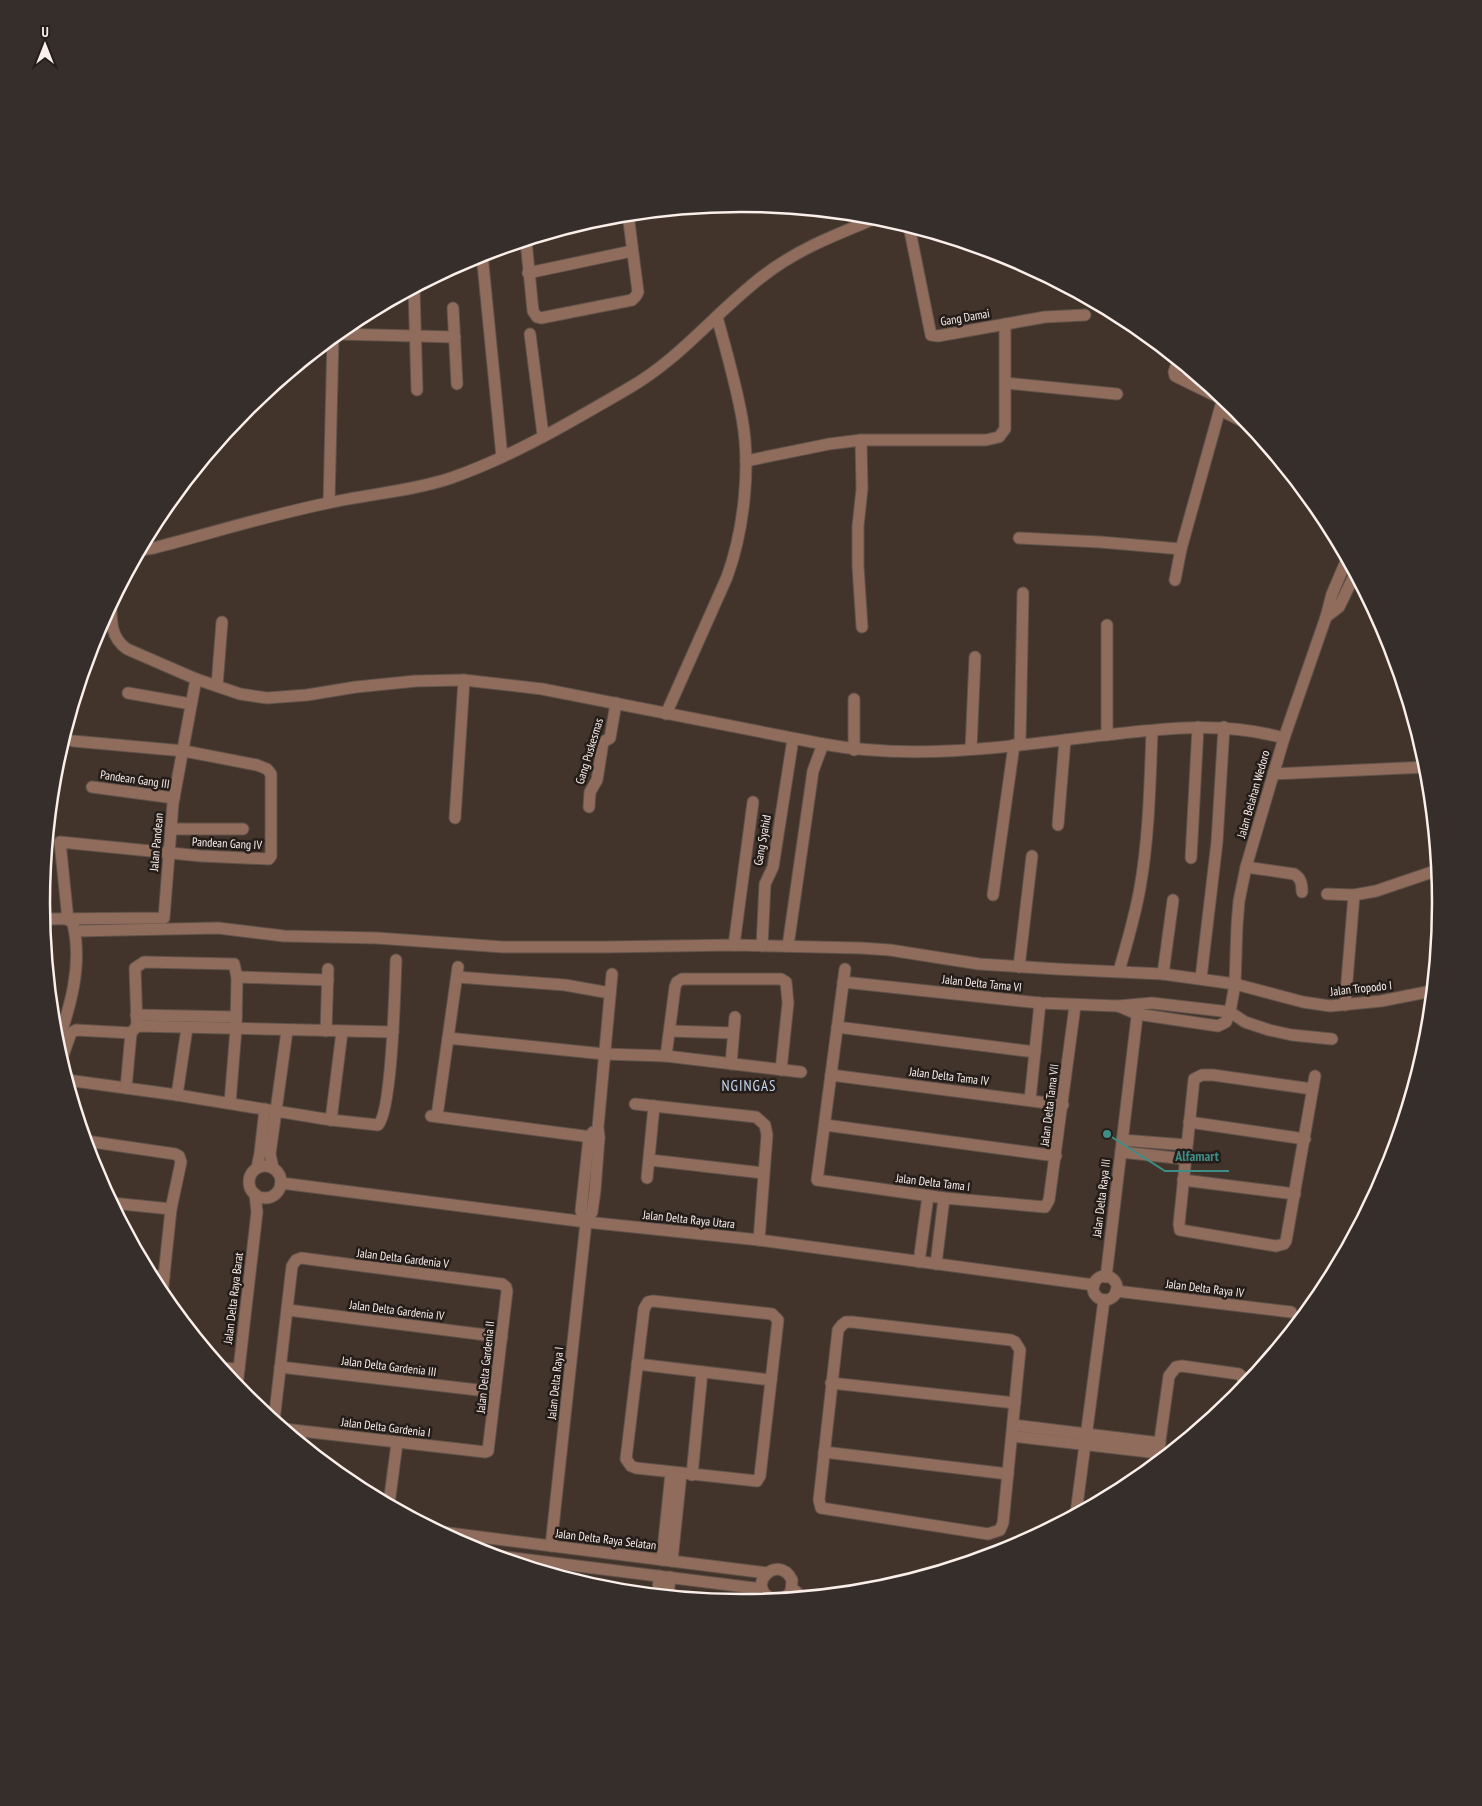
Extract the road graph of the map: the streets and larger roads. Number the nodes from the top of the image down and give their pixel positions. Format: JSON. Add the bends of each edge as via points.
{"nodes":[{"id":1,"x":629,"y":221,"type":"edge"},
{"id":2,"x":864,"y":223,"type":"edge"},
{"id":3,"x":911,"y":234,"type":"edge"},
{"id":4,"x":526,"y":247,"type":"edge"},
{"id":5,"x":632,"y":251,"type":"junction"},
{"id":6,"x":483,"y":263,"type":"edge"},
{"id":7,"x":528,"y":273,"type":"junction"},
{"id":8,"x":414,"y":295,"type":"edge"},
{"id":9,"x":453,"y":308,"type":"dead end"},
{"id":10,"x":1085,"y":315,"type":"dead end"},
{"id":11,"x":717,"y":317,"type":"junction"},
{"id":12,"x":1006,"y":324,"type":"junction"},
{"id":13,"x":348,"y":334,"type":"edge"},
{"id":14,"x":530,"y":334,"type":"dead end"},
{"id":15,"x":415,"y":336,"type":"junction"},
{"id":16,"x":455,"y":337,"type":"junction"},
{"id":17,"x":333,"y":346,"type":"edge"},
{"id":18,"x":1176,"y":366,"type":"edge"},
{"id":19,"x":1006,"y":383,"type":"junction"},
{"id":20,"x":457,"y":384,"type":"dead end"},
{"id":21,"x":417,"y":390,"type":"dead end"},
{"id":22,"x":1117,"y":394,"type":"dead end"},
{"id":23,"x":1210,"y":396,"type":"edge"},
{"id":24,"x":1221,"y":406,"type":"edge"},
{"id":25,"x":543,"y":435,"type":"junction"},
{"id":26,"x":861,"y":440,"type":"junction"},
{"id":27,"x":502,"y":457,"type":"junction"},
{"id":28,"x":746,"y":461,"type":"junction"},
{"id":29,"x":329,"y":502,"type":"junction"},
{"id":30,"x":1019,"y":538,"type":"dead end"},
{"id":31,"x":148,"y":548,"type":"edge"},
{"id":32,"x":1181,"y":549,"type":"junction"},
{"id":33,"x":1344,"y":566,"type":"edge"},
{"id":34,"x":1175,"y":580,"type":"dead end"},
{"id":35,"x":1352,"y":580,"type":"edge"},
{"id":36,"x":1023,"y":593,"type":"dead end"},
{"id":37,"x":1326,"y":616,"type":"junction"},
{"id":38,"x":112,"y":618,"type":"edge"},
{"id":39,"x":222,"y":622,"type":"dead end"},
{"id":40,"x":1107,"y":625,"type":"dead end"},
{"id":41,"x":862,"y":627,"type":"dead end"},
{"id":42,"x":975,"y":657,"type":"dead end"},
{"id":43,"x":196,"y":678,"type":"junction"},
{"id":44,"x":464,"y":680,"type":"junction"},
{"id":45,"x":217,"y":686,"type":"junction"},
{"id":46,"x":128,"y":693,"type":"dead end"},
{"id":47,"x":854,"y":699,"type":"dead end"},
{"id":48,"x":191,"y":704,"type":"junction"},
{"id":49,"x":616,"y":704,"type":"junction"},
{"id":50,"x":666,"y":714,"type":"junction"},
{"id":51,"x":1198,"y":727,"type":"junction"},
{"id":52,"x":1224,"y":727,"type":"junction"},
{"id":53,"x":1152,"y":731,"type":"junction"},
{"id":54,"x":1107,"y":735,"type":"junction"},
{"id":55,"x":793,"y":738,"type":"junction"},
{"id":56,"x":1284,"y":738,"type":"junction"},
{"id":57,"x":73,"y":740,"type":"dead end"},
{"id":58,"x":1065,"y":740,"type":"junction"},
{"id":59,"x":823,"y":744,"type":"junction"},
{"id":60,"x":1017,"y":745,"type":"junction"},
{"id":61,"x":971,"y":749,"type":"junction"},
{"id":62,"x":854,"y":750,"type":"junction"},
{"id":63,"x":184,"y":752,"type":"junction"},
{"id":64,"x":1419,"y":767,"type":"edge"},
{"id":65,"x":1273,"y":774,"type":"junction"},
{"id":66,"x":92,"y":787,"type":"dead end"},
{"id":67,"x":174,"y":798,"type":"junction"},
{"id":68,"x":753,"y":802,"type":"dead end"},
{"id":69,"x":589,"y":807,"type":"dead end"},
{"id":70,"x":455,"y":818,"type":"dead end"},
{"id":71,"x":1058,"y":825,"type":"dead end"},
{"id":72,"x":171,"y":830,"type":"junction"},
{"id":73,"x":243,"y":830,"type":"dead end"},
{"id":74,"x":169,"y":854,"type":"junction"},
{"id":75,"x":1032,"y":856,"type":"dead end"},
{"id":76,"x":1191,"y":858,"type":"dead end"},
{"id":77,"x":1246,"y":867,"type":"junction"},
{"id":78,"x":1431,"y":872,"type":"edge"},
{"id":79,"x":1302,"y":892,"type":"dead end"},
{"id":80,"x":1327,"y":894,"type":"dead end"},
{"id":81,"x":993,"y":895,"type":"dead end"},
{"id":82,"x":1354,"y":895,"type":"junction"},
{"id":83,"x":1173,"y":900,"type":"dead end"},
{"id":84,"x":50,"y":920,"type":"edge"},
{"id":85,"x":67,"y":920,"type":"junction"},
{"id":86,"x":75,"y":931,"type":"junction"},
{"id":87,"x":734,"y":945,"type":"junction"},
{"id":88,"x":762,"y":946,"type":"junction"},
{"id":89,"x":788,"y":946,"type":"junction"},
{"id":90,"x":396,"y":960,"type":"dead end"},
{"id":91,"x":1019,"y":967,"type":"junction"},
{"id":92,"x":845,"y":969,"type":"dead end"},
{"id":93,"x":1119,"y":971,"type":"junction"},
{"id":94,"x":1164,"y":974,"type":"junction"},
{"id":95,"x":238,"y":977,"type":"junction"},
{"id":96,"x":1202,"y":978,"type":"junction"},
{"id":97,"x":843,"y":982,"type":"junction"},
{"id":98,"x":1235,"y":984,"type":"junction"},
{"id":99,"x":1426,"y":991,"type":"edge"},
{"id":100,"x":1040,"y":1003,"type":"junction"},
{"id":101,"x":1345,"y":1005,"type":"junction"},
{"id":102,"x":1075,"y":1006,"type":"junction"},
{"id":103,"x":1138,"y":1009,"type":"junction"},
{"id":104,"x":1230,"y":1012,"type":"junction"},
{"id":105,"x":236,"y":1017,"type":"junction"},
{"id":106,"x":735,"y":1017,"type":"dead end"},
{"id":107,"x":135,"y":1025,"type":"junction"},
{"id":108,"x":187,"y":1028,"type":"junction"},
{"id":109,"x":837,"y":1028,"type":"junction"},
{"id":110,"x":236,"y":1029,"type":"junction"},
{"id":111,"x":287,"y":1030,"type":"junction"},
{"id":112,"x":62,"y":1031,"type":"edge"},
{"id":113,"x":670,"y":1031,"type":"junction"},
{"id":114,"x":326,"y":1032,"type":"junction"},
{"id":115,"x":342,"y":1032,"type":"junction"},
{"id":116,"x":393,"y":1032,"type":"junction"},
{"id":117,"x":733,"y":1033,"type":"junction"},
{"id":118,"x":448,"y":1038,"type":"junction"},
{"id":119,"x":1332,"y":1039,"type":"dead end"},
{"id":120,"x":66,"y":1048,"type":"edge"},
{"id":121,"x":1035,"y":1052,"type":"junction"},
{"id":122,"x":604,"y":1054,"type":"junction"},
{"id":123,"x":666,"y":1056,"type":"junction"},
{"id":124,"x":731,"y":1064,"type":"junction"},
{"id":125,"x":781,"y":1070,"type":"junction"},
{"id":126,"x":801,"y":1072,"type":"dead end"},
{"id":127,"x":831,"y":1075,"type":"junction"},
{"id":128,"x":1315,"y":1076,"type":"dead end"},
{"id":129,"x":74,"y":1081,"type":"edge"},
{"id":130,"x":126,"y":1088,"type":"junction"},
{"id":131,"x":1312,"y":1089,"type":"junction"},
{"id":132,"x":177,"y":1095,"type":"junction"},
{"id":133,"x":1030,"y":1100,"type":"junction"},
{"id":134,"x":230,"y":1103,"type":"junction"},
{"id":135,"x":635,"y":1104,"type":"dead end"},
{"id":136,"x":1063,"y":1105,"type":"junction"},
{"id":137,"x":654,"y":1106,"type":"junction"},
{"id":138,"x":270,"y":1110,"type":"junction"},
{"id":139,"x":331,"y":1120,"type":"junction"},
{"id":140,"x":1189,"y":1122,"type":"junction"},
{"id":141,"x":825,"y":1125,"type":"junction"},
{"id":142,"x":595,"y":1134,"type":"junction"},
{"id":143,"x":1305,"y":1139,"type":"junction"},
{"id":144,"x":94,"y":1142,"type":"edge"},
{"id":145,"x":1186,"y":1145,"type":"junction"},
{"id":146,"x":1121,"y":1146,"type":"junction"},
{"id":147,"x":1056,"y":1156,"type":"junction"},
{"id":148,"x":1185,"y":1159,"type":"junction"},
{"id":149,"x":650,"y":1160,"type":"junction"},
{"id":150,"x":257,"y":1168,"type":"junction"},
{"id":151,"x":273,"y":1168,"type":"junction"},
{"id":152,"x":763,"y":1173,"type":"junction"},
{"id":153,"x":647,"y":1178,"type":"dead end"},
{"id":154,"x":1183,"y":1180,"type":"junction"},
{"id":155,"x":281,"y":1183,"type":"junction"},
{"id":156,"x":255,"y":1194,"type":"junction"},
{"id":157,"x":1295,"y":1194,"type":"junction"},
{"id":158,"x":928,"y":1196,"type":"junction"},
{"id":159,"x":266,"y":1198,"type":"junction"},
{"id":160,"x":944,"y":1198,"type":"junction"},
{"id":161,"x":119,"y":1204,"type":"edge"},
{"id":162,"x":1045,"y":1207,"type":"joint"},
{"id":163,"x":171,"y":1209,"type":"junction"},
{"id":164,"x":257,"y":1212,"type":"junction"},
{"id":165,"x":586,"y":1222,"type":"junction"},
{"id":166,"x":759,"y":1240,"type":"junction"},
{"id":167,"x":919,"y":1262,"type":"junction"},
{"id":168,"x":936,"y":1264,"type":"junction"},
{"id":169,"x":160,"y":1276,"type":"edge"},
{"id":170,"x":1106,"y":1276,"type":"junction"},
{"id":171,"x":164,"y":1277,"type":"junction"},
{"id":172,"x":163,"y":1283,"type":"edge"},
{"id":173,"x":502,"y":1284,"type":"joint"},
{"id":174,"x":1094,"y":1285,"type":"junction"},
{"id":175,"x":1116,"y":1291,"type":"junction"},
{"id":176,"x":1104,"y":1300,"type":"junction"},
{"id":177,"x":288,"y":1310,"type":"junction"},
{"id":178,"x":1291,"y":1312,"type":"dead end"},
{"id":179,"x":502,"y":1337,"type":"junction"},
{"id":180,"x":638,"y":1364,"type":"junction"},
{"id":181,"x":280,"y":1367,"type":"junction"},
{"id":182,"x":702,"y":1372,"type":"junction"},
{"id":183,"x":236,"y":1375,"type":"edge"},
{"id":184,"x":1243,"y":1378,"type":"edge"},
{"id":185,"x":771,"y":1380,"type":"junction"},
{"id":186,"x":832,"y":1383,"type":"junction"},
{"id":187,"x":495,"y":1392,"type":"junction"},
{"id":188,"x":1015,"y":1404,"type":"junction"},
{"id":189,"x":275,"y":1413,"type":"edge"},
{"id":190,"x":294,"y":1430,"type":"edge"},
{"id":191,"x":1012,"y":1431,"type":"junction"},
{"id":192,"x":1086,"y":1440,"type":"junction"},
{"id":193,"x":397,"y":1443,"type":"junction"},
{"id":194,"x":485,"y":1452,"type":"joint"},
{"id":195,"x":824,"y":1452,"type":"junction"},
{"id":196,"x":1158,"y":1453,"type":"edge"},
{"id":197,"x":681,"y":1474,"type":"junction"},
{"id":198,"x":1008,"y":1474,"type":"junction"},
{"id":199,"x":390,"y":1498,"type":"edge"},
{"id":200,"x":1077,"y":1506,"type":"edge"},
{"id":201,"x":462,"y":1535,"type":"edge"},
{"id":202,"x":551,"y":1546,"type":"junction"},
{"id":203,"x":528,"y":1560,"type":"edge"},
{"id":204,"x":667,"y":1561,"type":"junction"},
{"id":205,"x":767,"y":1573,"type":"junction"},
{"id":206,"x":665,"y":1577,"type":"junction"},
{"id":207,"x":792,"y":1588,"type":"junction"},
{"id":208,"x":660,"y":1589,"type":"edge"},
{"id":209,"x":762,"y":1589,"type":"junction"},
{"id":210,"x":667,"y":1590,"type":"edge"},
{"id":211,"x":796,"y":1592,"type":"edge"},
{"id":212,"x":765,"y":1593,"type":"edge"},
{"id":213,"x":790,"y":1593,"type":"edge"}],
"edges":[{"from":1,"to":5,"type":"street"},
{"from":2,"to":11,"type":"street","via":[[797,253],[762,277]]},
{"from":3,"to":12,"type":"street","name":"Gang Damai","via":[[931,335]]},
{"from":4,"to":7,"type":"street"},
{"from":5,"to":7,"type":"street"},
{"from":5,"to":7,"type":"street","via":[[638,292],[632,300],[538,318],[532,311]]},
{"from":6,"to":27,"type":"street"},
{"from":8,"to":15,"type":"street"},
{"from":9,"to":16,"type":"street"},
{"from":10,"to":12,"type":"street","name":"Gang Damai","via":[[1045,317]]},
{"from":11,"to":25,"type":"street","via":[[639,383]]},
{"from":11,"to":28,"type":"street","via":[[741,412]]},
{"from":12,"to":19,"type":"street"},
{"from":13,"to":15,"type":"street"},
{"from":14,"to":25,"type":"street"},
{"from":15,"to":16,"type":"street"},
{"from":15,"to":21,"type":"street"},
{"from":16,"to":20,"type":"street"},
{"from":17,"to":29,"type":"street"},
{"from":18,"to":23,"type":"street","via":[[1175,376]]},
{"from":19,"to":22,"type":"street"},
{"from":19,"to":26,"type":"street","via":[[1005,429],[996,438]]},
{"from":24,"to":32,"type":"street"},
{"from":25,"to":27,"type":"street"},
{"from":26,"to":28,"type":"street"},
{"from":26,"to":41,"type":"street","via":[[858,566]]},
{"from":27,"to":29,"type":"street","via":[[434,483]]},
{"from":28,"to":50,"type":"street","via":[[733,560]]},
{"from":29,"to":31,"type":"street"},
{"from":30,"to":32,"type":"street"},
{"from":32,"to":34,"type":"street"},
{"from":33,"to":37,"type":"street","name":"Jalan Belahan Wedoro"},
{"from":35,"to":37,"type":"street","name":"Jalan Belahan Wedoro","via":[[1339,607]]},
{"from":36,"to":60,"type":"street"},
{"from":37,"to":56,"type":"street","name":"Jalan Belahan Wedoro"},
{"from":38,"to":43,"type":"street","via":[[113,632],[121,645]]},
{"from":39,"to":45,"type":"street"},
{"from":40,"to":54,"type":"street"},
{"from":42,"to":61,"type":"street"},
{"from":43,"to":45,"type":"street"},
{"from":43,"to":48,"type":"street","name":"Jalan Pandean"},
{"from":44,"to":45,"type":"street","via":[[416,681],[266,698]]},
{"from":44,"to":49,"type":"street","via":[[542,689]]},
{"from":44,"to":70,"type":"street"},
{"from":46,"to":48,"type":"street"},
{"from":47,"to":62,"type":"street"},
{"from":48,"to":63,"type":"street","name":"Jalan Pandean"},
{"from":49,"to":50,"type":"street"},
{"from":49,"to":69,"type":"street","name":"Gang Puskesmas","via":[[610,738],[603,742]]},
{"from":50,"to":55,"type":"street"},
{"from":51,"to":52,"type":"street"},
{"from":51,"to":53,"type":"street"},
{"from":51,"to":76,"type":"street"},
{"from":52,"to":56,"type":"street"},
{"from":52,"to":96,"type":"street","via":[[1217,842]]},
{"from":53,"to":54,"type":"street"},
{"from":53,"to":93,"type":"street","via":[[1142,874]]},
{"from":54,"to":58,"type":"street"},
{"from":55,"to":59,"type":"street"},
{"from":55,"to":88,"type":"street","name":"Gang Syahid","via":[[773,867],[765,884]]},
{"from":56,"to":65,"type":"street","name":"Jalan Belahan Wedoro"},
{"from":57,"to":63,"type":"street"},
{"from":58,"to":60,"type":"street"},
{"from":58,"to":71,"type":"street"},
{"from":59,"to":62,"type":"street"},
{"from":59,"to":89,"type":"street","via":[[813,771]]},
{"from":60,"to":61,"type":"street"},
{"from":60,"to":81,"type":"street"},
{"from":61,"to":62,"type":"street","via":[[919,752]]},
{"from":63,"to":67,"type":"street","name":"Jalan Pandean"},
{"from":63,"to":74,"type":"street","name":"Pandean Gang IV","via":[[269,770],[271,856]]},
{"from":64,"to":65,"type":"street"},
{"from":65,"to":77,"type":"street","name":"Jalan Belahan Wedoro"},
{"from":66,"to":67,"type":"street","name":"Pandean Gang III"},
{"from":67,"to":72,"type":"street","name":"Jalan Pandean"},
{"from":68,"to":87,"type":"street"},
{"from":72,"to":73,"type":"street"},
{"from":72,"to":74,"type":"street","name":"Jalan Pandean"},
{"from":74,"to":85,"type":"street","name":"Jalan Pandean","via":[[163,919]]},
{"from":74,"to":85,"type":"street","via":[[60,842]]},
{"from":75,"to":91,"type":"street"},
{"from":77,"to":79,"type":"street","via":[[1294,874],[1302,883]]},
{"from":77,"to":98,"type":"street","name":"Jalan Belahan Wedoro","via":[[1239,901]]},
{"from":78,"to":82,"type":"street","via":[[1376,892]]},
{"from":80,"to":82,"type":"street"},
{"from":82,"to":101,"type":"street"},
{"from":83,"to":94,"type":"street"},
{"from":84,"to":85,"type":"street"},
{"from":85,"to":86,"type":"street"},
{"from":86,"to":87,"type":"street","name":"Jalan Tropodo I","via":[[218,928],[284,936],[377,938],[503,947]]},
{"from":86,"to":112,"type":"street","via":[[73,995]]},
{"from":87,"to":88,"type":"street","name":"Jalan Tropodo I"},
{"from":88,"to":89,"type":"street","name":"Jalan Tropodo I"},
{"from":89,"to":91,"type":"street","name":"Jalan Tropodo I","via":[[890,950]]},
{"from":90,"to":116,"type":"street"},
{"from":91,"to":93,"type":"street","name":"Jalan Tropodo I"},
{"from":92,"to":97,"type":"street"},
{"from":93,"to":94,"type":"street","name":"Jalan Tropodo I"},
{"from":94,"to":96,"type":"street","name":"Jalan Tropodo I"},
{"from":95,"to":105,"type":"street"},
{"from":95,"to":107,"type":"street","via":[[236,967],[230,963],[144,962],[135,968]]},
{"from":95,"to":114,"type":"street","via":[[328,975]]},
{"from":96,"to":98,"type":"street","name":"Jalan Tropodo I"},
{"from":97,"to":100,"type":"street","name":"Jalan Delta Tama VI"},
{"from":97,"to":109,"type":"street"},
{"from":98,"to":101,"type":"street","name":"Jalan Tropodo I","via":[[1316,1005]]},
{"from":98,"to":104,"type":"street","name":"Jalan Belahan Wedoro"},
{"from":99,"to":101,"type":"street","name":"Jalan Tropodo I"},
{"from":100,"to":102,"type":"street","name":"Jalan Delta Tama VI"},
{"from":100,"to":121,"type":"street"},
{"from":102,"to":103,"type":"street","name":"Jalan Delta Tama VI"},
{"from":102,"to":136,"type":"street","name":"Jalan Delta Tama VII"},
{"from":103,"to":104,"type":"street","name":"Jalan Delta Tama VI","via":[[1218,1026],[1226,1022]]},
{"from":103,"to":146,"type":"street","name":"Jalan Delta Raya III"},
{"from":104,"to":119,"type":"street","via":[[1245,1022],[1269,1030]]},
{"from":105,"to":107,"type":"street"},
{"from":105,"to":110,"type":"street"},
{"from":106,"to":117,"type":"street"},
{"from":107,"to":108,"type":"street"},
{"from":107,"to":120,"type":"street","via":[[73,1030]]},
{"from":107,"to":130,"type":"street"},
{"from":108,"to":110,"type":"street"},
{"from":108,"to":132,"type":"street"},
{"from":109,"to":121,"type":"street"},
{"from":109,"to":127,"type":"street"},
{"from":110,"to":111,"type":"street"},
{"from":110,"to":134,"type":"street"},
{"from":111,"to":114,"type":"street"},
{"from":111,"to":138,"type":"street"},
{"from":113,"to":117,"type":"street"},
{"from":113,"to":123,"type":"street"},
{"from":113,"to":125,"type":"street","via":[[675,987],[679,980],[783,980],[788,990],[788,1003]]},
{"from":114,"to":115,"type":"street"},
{"from":115,"to":116,"type":"street"},
{"from":115,"to":139,"type":"street"},
{"from":116,"to":139,"type":"street","via":[[388,1090],[381,1123]]},
{"from":117,"to":124,"type":"street"},
{"from":118,"to":122,"type":"street"},
{"from":118,"to":122,"type":"street","name":"Jalan Delta Raya I","via":[[458,972],[565,985],[611,983]]},
{"from":118,"to":142,"type":"street","via":[[434,1116]]},
{"from":121,"to":133,"type":"street"},
{"from":122,"to":123,"type":"street"},
{"from":122,"to":142,"type":"street","name":"Jalan Delta Raya I"},
{"from":123,"to":124,"type":"street"},
{"from":124,"to":125,"type":"street"},
{"from":125,"to":126,"type":"street"},
{"from":127,"to":133,"type":"street","name":"Jalan Delta Tama IV"},
{"from":127,"to":141,"type":"street"},
{"from":128,"to":131,"type":"street"},
{"from":129,"to":130,"type":"street"},
{"from":130,"to":132,"type":"street"},
{"from":131,"to":140,"type":"street","via":[[1213,1075],[1199,1076],[1193,1080]]},
{"from":131,"to":143,"type":"street"},
{"from":132,"to":134,"type":"street"},
{"from":133,"to":136,"type":"street","name":"Jalan Delta Tama IV"},
{"from":134,"to":138,"type":"street"},
{"from":135,"to":137,"type":"street"},
{"from":136,"to":147,"type":"street","name":"Jalan Delta Tama VII"},
{"from":137,"to":149,"type":"street"},
{"from":137,"to":152,"type":"street","via":[[759,1119],[765,1125],[767,1135]]},
{"from":138,"to":139,"type":"street"},
{"from":138,"to":150,"type":"street"},
{"from":138,"to":151,"type":"street"},
{"from":140,"to":143,"type":"street"},
{"from":140,"to":145,"type":"street"},
{"from":141,"to":147,"type":"street"},
{"from":141,"to":158,"type":"street","name":"Jalan Delta Tama I","via":[[817,1180]]},
{"from":142,"to":165,"type":"street","name":"Jalan Delta Raya I","via":[[592,1212]]},
{"from":143,"to":157,"type":"street"},
{"from":144,"to":163,"type":"street","via":[[179,1156],[181,1162]]},
{"from":145,"to":146,"type":"street"},
{"from":145,"to":148,"type":"street"},
{"from":146,"to":148,"type":"street"},
{"from":146,"to":170,"type":"street","name":"Jalan Delta Raya III"},
{"from":147,"to":162,"type":"street","name":"Jalan Delta Tama VII"},
{"from":148,"to":154,"type":"street"},
{"from":149,"to":152,"type":"street"},
{"from":149,"to":153,"type":"street"},
{"from":150,"to":151,"type":"street"},
{"from":150,"to":156,"type":"street","via":[[249,1181]]},
{"from":151,"to":155,"type":"street"},
{"from":152,"to":166,"type":"street"},
{"from":154,"to":157,"type":"street"},
{"from":154,"to":157,"type":"street","via":[[1180,1230],[1276,1246],[1286,1241]]},
{"from":155,"to":159,"type":"street","via":[[276,1194]]},
{"from":155,"to":165,"type":"street","name":"Jalan Delta Raya Utara"},
{"from":156,"to":159,"type":"street"},
{"from":156,"to":164,"type":"street","name":"Jalan Delta Raya Barat"},
{"from":158,"to":160,"type":"street","name":"Jalan Delta Tama I"},
{"from":158,"to":167,"type":"street"},
{"from":159,"to":164,"type":"street","name":"Jalan Delta Raya Barat"},
{"from":160,"to":162,"type":"street","name":"Jalan Delta Tama I"},
{"from":160,"to":168,"type":"street"},
{"from":161,"to":163,"type":"street"},
{"from":163,"to":171,"type":"street"},
{"from":164,"to":183,"type":"street","name":"Jalan Delta Raya Barat"},
{"from":165,"to":166,"type":"street","name":"Jalan Delta Raya Utara"},
{"from":165,"to":202,"type":"street","name":"Jalan Delta Raya I"},
{"from":166,"to":167,"type":"street","name":"Jalan Delta Raya Utara"},
{"from":167,"to":168,"type":"street","name":"Jalan Delta Raya Utara"},
{"from":168,"to":174,"type":"street","name":"Jalan Delta Raya Utara"},
{"from":169,"to":171,"type":"street"},
{"from":170,"to":174,"type":"street","via":[[1098,1278]]},
{"from":170,"to":175,"type":"street","via":[[1113,1280]]},
{"from":171,"to":172,"type":"street"},
{"from":173,"to":177,"type":"street","name":"Jalan Delta Gardenia V","via":[[301,1258],[292,1266]]},
{"from":173,"to":179,"type":"street","name":"Jalan Delta Gardenia II","via":[[507,1291]]},
{"from":174,"to":176,"type":"street","via":[[1094,1293]]},
{"from":175,"to":176,"type":"street","via":[[1111,1298]]},
{"from":175,"to":178,"type":"street","name":"Jalan Delta Raya IV"},
{"from":176,"to":192,"type":"street"},
{"from":177,"to":179,"type":"street","name":"Jalan Delta Gardenia IV"},
{"from":177,"to":181,"type":"street"},
{"from":179,"to":187,"type":"street","name":"Jalan Delta Gardenia II"},
{"from":180,"to":182,"type":"street"},
{"from":180,"to":185,"type":"street","via":[[644,1309],[648,1302],[772,1314],[778,1324]]},
{"from":180,"to":197,"type":"street","via":[[626,1459],[636,1468]]},
{"from":181,"to":187,"type":"street","name":"Jalan Delta Gardenia III"},
{"from":181,"to":189,"type":"street"},
{"from":182,"to":185,"type":"street"},
{"from":182,"to":197,"type":"street"},
{"from":184,"to":196,"type":"street","via":[[1239,1374],[1176,1367],[1169,1376]]},
{"from":185,"to":197,"type":"street","via":[[759,1479]]},
{"from":186,"to":188,"type":"street"},
{"from":186,"to":188,"type":"street","via":[[838,1330],[846,1322],[852,1322],[1015,1342],[1020,1350]]},
{"from":186,"to":195,"type":"street"},
{"from":187,"to":194,"type":"street","name":"Jalan Delta Gardenia II","via":[[490,1448]]},
{"from":188,"to":191,"type":"street"},
{"from":190,"to":193,"type":"street","name":"Jalan Delta Gardenia I"},
{"from":191,"to":192,"type":"street"},
{"from":191,"to":198,"type":"street"},
{"from":192,"to":196,"type":"street"},
{"from":192,"to":200,"type":"street"},
{"from":193,"to":194,"type":"street","name":"Jalan Delta Gardenia I"},
{"from":193,"to":199,"type":"street"},
{"from":195,"to":198,"type":"street"},
{"from":195,"to":198,"type":"street","via":[[821,1508],[988,1534],[1000,1530],[1003,1523]]},
{"from":197,"to":204,"type":"street"},
{"from":201,"to":202,"type":"street","name":"Jalan Delta Raya Selatan"},
{"from":202,"to":204,"type":"street","name":"Jalan Delta Raya Selatan"},
{"from":203,"to":206,"type":"street"},
{"from":204,"to":205,"type":"street","name":"Jalan Delta Raya Selatan"},
{"from":205,"to":207,"type":"street","name":"Jalan Delta Raya Selatan","via":[[779,1569],[787,1572]]},
{"from":205,"to":209,"type":"street","via":[[762,1580]]},
{"from":206,"to":208,"type":"street"},
{"from":206,"to":209,"type":"street"},
{"from":206,"to":210,"type":"street"},
{"from":207,"to":211,"type":"street"},
{"from":207,"to":213,"type":"street"},
{"from":209,"to":212,"type":"street"}]}
